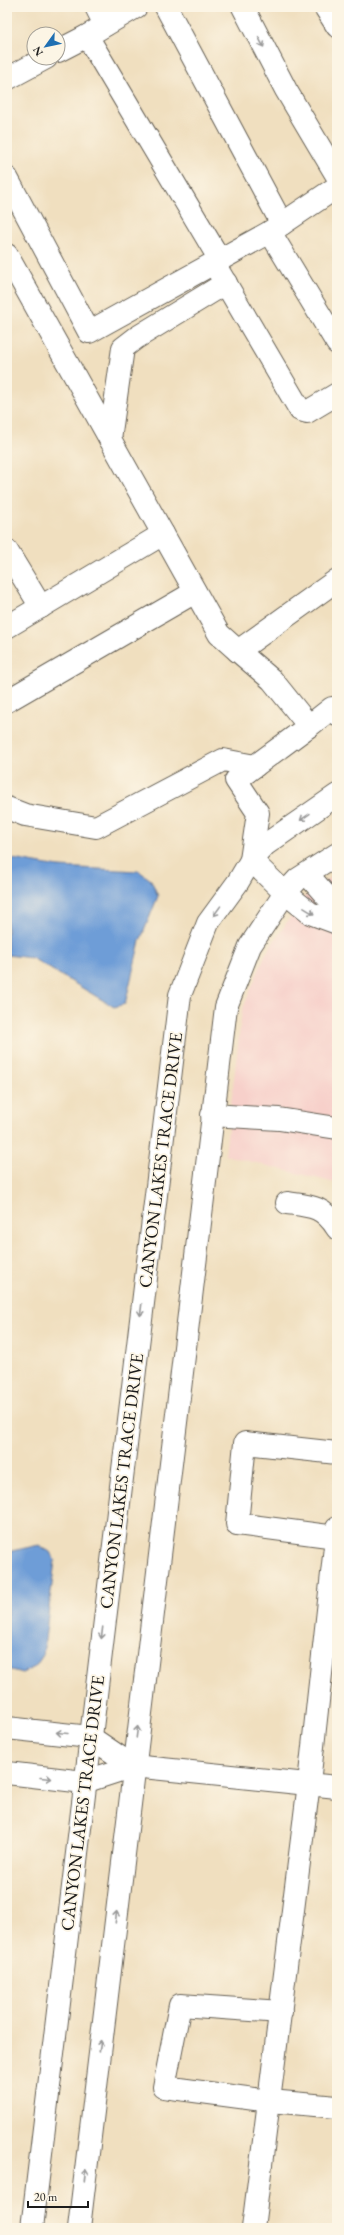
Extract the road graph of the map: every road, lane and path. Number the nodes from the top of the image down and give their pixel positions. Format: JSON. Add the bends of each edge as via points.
{"nodes":[{"id":1,"x":136,"y":7,"type":"edge"},
{"id":2,"x":166,"y":7,"type":"edge"},
{"id":3,"x":244,"y":7,"type":"edge"},
{"id":4,"x":325,"y":7,"type":"edge"},
{"id":5,"x":96,"y":23,"type":"edge"},
{"id":6,"x":337,"y":26,"type":"edge"},
{"id":7,"x":66,"y":46,"type":"edge"},
{"id":8,"x":31,"y":66,"type":"edge"},
{"id":9,"x":7,"y":79,"type":"edge"},
{"id":10,"x":337,"y":176,"type":"edge"},
{"id":11,"x":7,"y":178,"type":"edge"},
{"id":12,"x":337,"y":187,"type":"edge"},
{"id":13,"x":276,"y":228,"type":"junction"},
{"id":14,"x":7,"y":255,"type":"edge"},
{"id":15,"x":217,"y":262,"type":"junction"},
{"id":16,"x":226,"y":283,"type":"junction"},
{"id":17,"x":337,"y":343,"type":"edge"},
{"id":18,"x":337,"y":394,"type":"edge"},
{"id":19,"x":110,"y":439,"type":"junction"},
{"id":20,"x":163,"y":534,"type":"junction"},
{"id":21,"x":7,"y":550,"type":"edge"},
{"id":22,"x":337,"y":580,"type":"edge"},
{"id":23,"x":195,"y":592,"type":"junction"},
{"id":24,"x":41,"y":607,"type":"junction"},
{"id":25,"x":7,"y":628,"type":"edge"},
{"id":26,"x":238,"y":650,"type":"junction"},
{"id":27,"x":7,"y":701,"type":"edge"},
{"id":28,"x":335,"y":709,"type":"edge"},
{"id":29,"x":309,"y":726,"type":"junction"},
{"id":30,"x":255,"y":766,"type":"junction"},
{"id":31,"x":337,"y":795,"type":"edge"},
{"id":32,"x":7,"y":808,"type":"edge"},
{"id":33,"x":337,"y":854,"type":"edge"},
{"id":34,"x":251,"y":860,"type":"junction"},
{"id":35,"x":307,"y":874,"type":"junction"},
{"id":36,"x":285,"y":893,"type":"junction"},
{"id":37,"x":337,"y":908,"type":"edge"},
{"id":38,"x":337,"y":923,"type":"edge"},
{"id":39,"x":212,"y":1115,"type":"junction"},
{"id":40,"x":337,"y":1128,"type":"edge"},
{"id":41,"x":287,"y":1203,"type":"dead end"},
{"id":42,"x":337,"y":1228,"type":"edge"},
{"id":43,"x":337,"y":1454,"type":"edge"},
{"id":44,"x":336,"y":1532,"type":"edge"},
{"id":45,"x":13,"y":1726,"type":"edge"},
{"id":46,"x":90,"y":1736,"type":"junction"},
{"id":47,"x":133,"y":1766,"type":"junction"},
{"id":48,"x":7,"y":1773,"type":"edge"},
{"id":49,"x":84,"y":1782,"type":"junction"},
{"id":50,"x":309,"y":1783,"type":"junction"},
{"id":51,"x":337,"y":1787,"type":"edge"},
{"id":52,"x":281,"y":2012,"type":"junction"},
{"id":53,"x":270,"y":2101,"type":"junction"},
{"id":54,"x":337,"y":2107,"type":"edge"},
{"id":55,"x":32,"y":2228,"type":"edge"},
{"id":56,"x":79,"y":2228,"type":"edge"},
{"id":57,"x":253,"y":2228,"type":"edge"}],
"edges":[{"from":1,"to":5,"type":"main road"},
{"from":2,"to":13,"type":"main road"},
{"from":3,"to":10,"type":"main road","one_way":true,"via":[[286,90]]},
{"from":4,"to":6,"type":"main road"},
{"from":5,"to":7,"type":"main road"},
{"from":5,"to":15,"type":"main road"},
{"from":8,"to":9,"type":"main road"},
{"from":11,"to":15,"type":"main road","via":[[89,332]]},
{"from":12,"to":13,"type":"main road"},
{"from":13,"to":15,"type":"main road"},
{"from":13,"to":17,"type":"main road"},
{"from":14,"to":19,"type":"main road"},
{"from":15,"to":16,"type":"main road"},
{"from":16,"to":18,"type":"main road","via":[[300,410],[307,412]]},
{"from":16,"to":19,"type":"main road","via":[[124,348]]},
{"from":19,"to":20,"type":"main road"},
{"from":20,"to":23,"type":"main road"},
{"from":20,"to":24,"type":"main road"},
{"from":21,"to":24,"type":"main road"},
{"from":22,"to":26,"type":"main road"},
{"from":23,"to":26,"type":"main road","via":[[219,634]]},
{"from":23,"to":27,"type":"main road"},
{"from":24,"to":25,"type":"main road"},
{"from":26,"to":29,"type":"main road","via":[[272,680]]},
{"from":28,"to":29,"type":"main road"},
{"from":29,"to":30,"type":"main road"},
{"from":30,"to":32,"type":"main road","via":[[224,760],[96,827],[25,815]]},
{"from":30,"to":34,"type":"main road","via":[[236,780],[258,812]]},
{"from":31,"to":34,"type":"main road","name":"CANYON LAKES TRACE DRIVE","one_way":true,"via":[[265,845]]},
{"from":33,"to":35,"type":"main road"},
{"from":34,"to":36,"type":"main road"},
{"from":34,"to":46,"type":"main road","name":"CANYON LAKES TRACE DRIVE","one_way":true,"via":[[208,923],[180,995]]},
{"from":35,"to":36,"type":"main road","via":[[298,879]]},
{"from":35,"to":37,"type":"main road"},
{"from":36,"to":38,"type":"main road","one_way":true,"via":[[310,913]]},
{"from":36,"to":39,"type":"main road","via":[[250,946],[226,1006]]},
{"from":39,"to":40,"type":"main road","via":[[279,1119]]},
{"from":47,"to":39,"type":"main road","one_way":true},
{"from":41,"to":42,"type":"main road","via":[[315,1206],[331,1218]]},
{"from":43,"to":44,"type":"main road","via":[[245,1443],[237,1524]]},
{"from":44,"to":50,"type":"main road"},
{"from":46,"to":45,"type":"main road","one_way":true},
{"from":46,"to":47,"type":"main road"},
{"from":46,"to":49,"type":"main road","name":"CANYON LAKES TRACE DRIVE"},
{"from":47,"to":49,"type":"main road"},
{"from":47,"to":50,"type":"main road"},
{"from":56,"to":47,"type":"main road","one_way":true},
{"from":48,"to":49,"type":"main road","one_way":true},
{"from":49,"to":55,"type":"main road","name":"CANYON LAKES TRACE DRIVE"},
{"from":50,"to":51,"type":"main road"},
{"from":50,"to":52,"type":"main road"},
{"from":52,"to":53,"type":"main road"},
{"from":52,"to":53,"type":"main road","via":[[180,2005],[164,2087]]},
{"from":53,"to":54,"type":"main road"},
{"from":53,"to":57,"type":"main road"}]}
